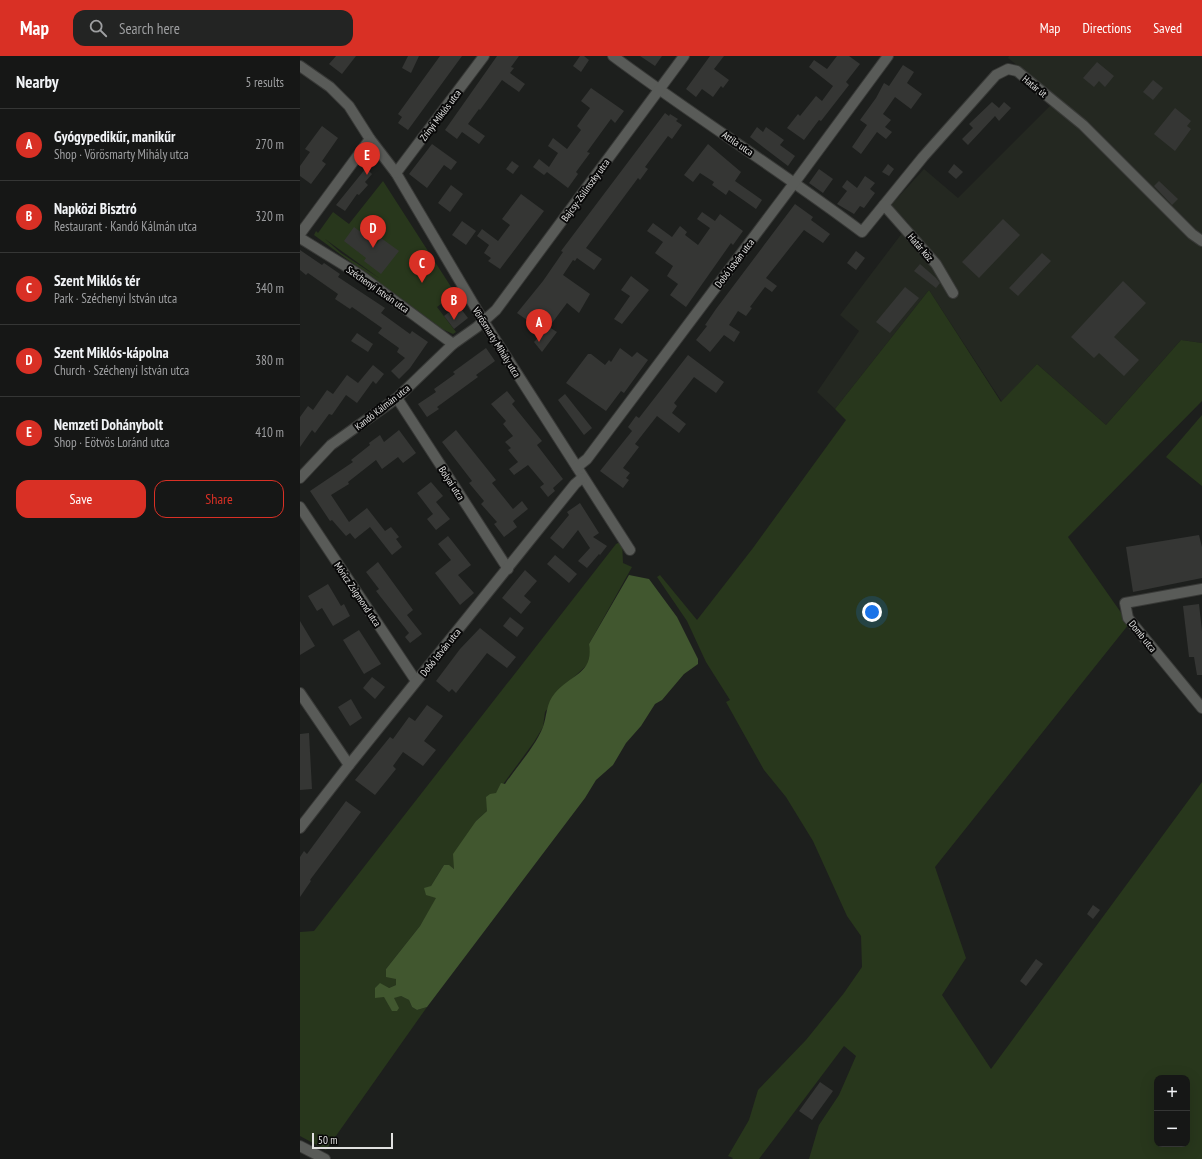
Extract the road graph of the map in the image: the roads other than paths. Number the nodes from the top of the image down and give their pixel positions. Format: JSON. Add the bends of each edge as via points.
{"nodes":[{"id":1,"x":484,"y":56,"type":"edge"},
{"id":2,"x":613,"y":56,"type":"edge"},
{"id":3,"x":684,"y":56,"type":"edge"},
{"id":4,"x":888,"y":56,"type":"edge"},
{"id":5,"x":300,"y":66,"type":"edge"},
{"id":6,"x":659,"y":90,"type":"junction"},
{"id":7,"x":370,"y":139,"type":"junction"},
{"id":8,"x":396,"y":173,"type":"junction"},
{"id":9,"x":795,"y":182,"type":"junction"},
{"id":10,"x":884,"y":205,"type":"junction"},
{"id":11,"x":862,"y":232,"type":"joint"},
{"id":12,"x":300,"y":234,"type":"edge"},
{"id":13,"x":300,"y":238,"type":"edge"},
{"id":14,"x":1202,"y":241,"type":"edge"},
{"id":15,"x":953,"y":293,"type":"dead end"},
{"id":16,"x":484,"y":322,"type":"junction"},
{"id":17,"x":453,"y":344,"type":"junction"},
{"id":18,"x":397,"y":398,"type":"junction"},
{"id":19,"x":577,"y":467,"type":"junction"},
{"id":20,"x":300,"y":478,"type":"edge"},
{"id":21,"x":582,"y":478,"type":"junction"},
{"id":22,"x":300,"y":507,"type":"edge"},
{"id":23,"x":630,"y":550,"type":"dead end"},
{"id":24,"x":508,"y":569,"type":"junction"},
{"id":25,"x":1202,"y":590,"type":"edge"},
{"id":26,"x":416,"y":681,"type":"junction"},
{"id":27,"x":300,"y":693,"type":"edge"},
{"id":28,"x":1202,"y":708,"type":"edge"},
{"id":29,"x":349,"y":765,"type":"junction"},
{"id":30,"x":300,"y":828,"type":"edge"},
{"id":31,"x":300,"y":1146,"type":"edge"},
{"id":32,"x":325,"y":1159,"type":"edge"}],
"edges":[{"from":1,"to":8,"type":"street","name":"Zrínyi Miklós utca"},
{"from":2,"to":6,"type":"street","name":"Attila utca"},
{"from":3,"to":6,"type":"street","name":"Bajcsy-Zsilinszky utca"},
{"from":4,"to":9,"type":"street","name":"Dobó István utca"},
{"from":5,"to":7,"type":"street","name":"Vörösmarty Mihály utca","via":[[330,87],[349,106]]},
{"from":6,"to":9,"type":"street","name":"Attila utca"},
{"from":6,"to":16,"type":"street","name":"Bajcsy-Zsilinszky utca","via":[[496,310]]},
{"from":7,"to":8,"type":"street","name":"Vörösmarty Mihály utca"},
{"from":7,"to":12,"type":"street"},
{"from":8,"to":16,"type":"street","name":"Vörösmarty Mihály utca"},
{"from":9,"to":11,"type":"street","name":"Attila utca"},
{"from":9,"to":19,"type":"street","name":"Dobó István utca","via":[[587,459]]},
{"from":10,"to":11,"type":"street","name":"Határ út"},
{"from":10,"to":14,"type":"street","name":"Határ út","via":[[974,99],[996,75],[1008,69],[1018,71],[1083,125]]},
{"from":10,"to":15,"type":"street","name":"Határ köz","via":[[936,264]]},
{"from":13,"to":17,"type":"street","name":"Széchenyi István utca","via":[[360,275]]},
{"from":16,"to":17,"type":"street","name":"Kandó Kálmán utca"},
{"from":16,"to":19,"type":"street","name":"Vörösmarty Mihály utca"},
{"from":17,"to":18,"type":"street","name":"Kandó Kálmán utca"},
{"from":18,"to":20,"type":"street","name":"Kandó Kálmán utca","via":[[331,445]]},
{"from":18,"to":24,"type":"street","name":"Bolyai utca"},
{"from":19,"to":21,"type":"street","name":"Vörösmarty Mihály utca"},
{"from":21,"to":23,"type":"street","name":"Vörösmarty Mihály utca"},
{"from":21,"to":24,"type":"street","name":"Dobó István utca"},
{"from":22,"to":26,"type":"street","name":"Móricz Zsigmond utca"},
{"from":24,"to":26,"type":"street","name":"Dobó István utca"},
{"from":25,"to":28,"type":"street","name":"Domb utca","via":[[1125,603],[1128,618]]},
{"from":26,"to":29,"type":"street","name":"Dobó István utca"},
{"from":27,"to":29,"type":"street"},
{"from":29,"to":30,"type":"street","name":"Dobó István utca"},
{"from":31,"to":32,"type":"street"}]}
